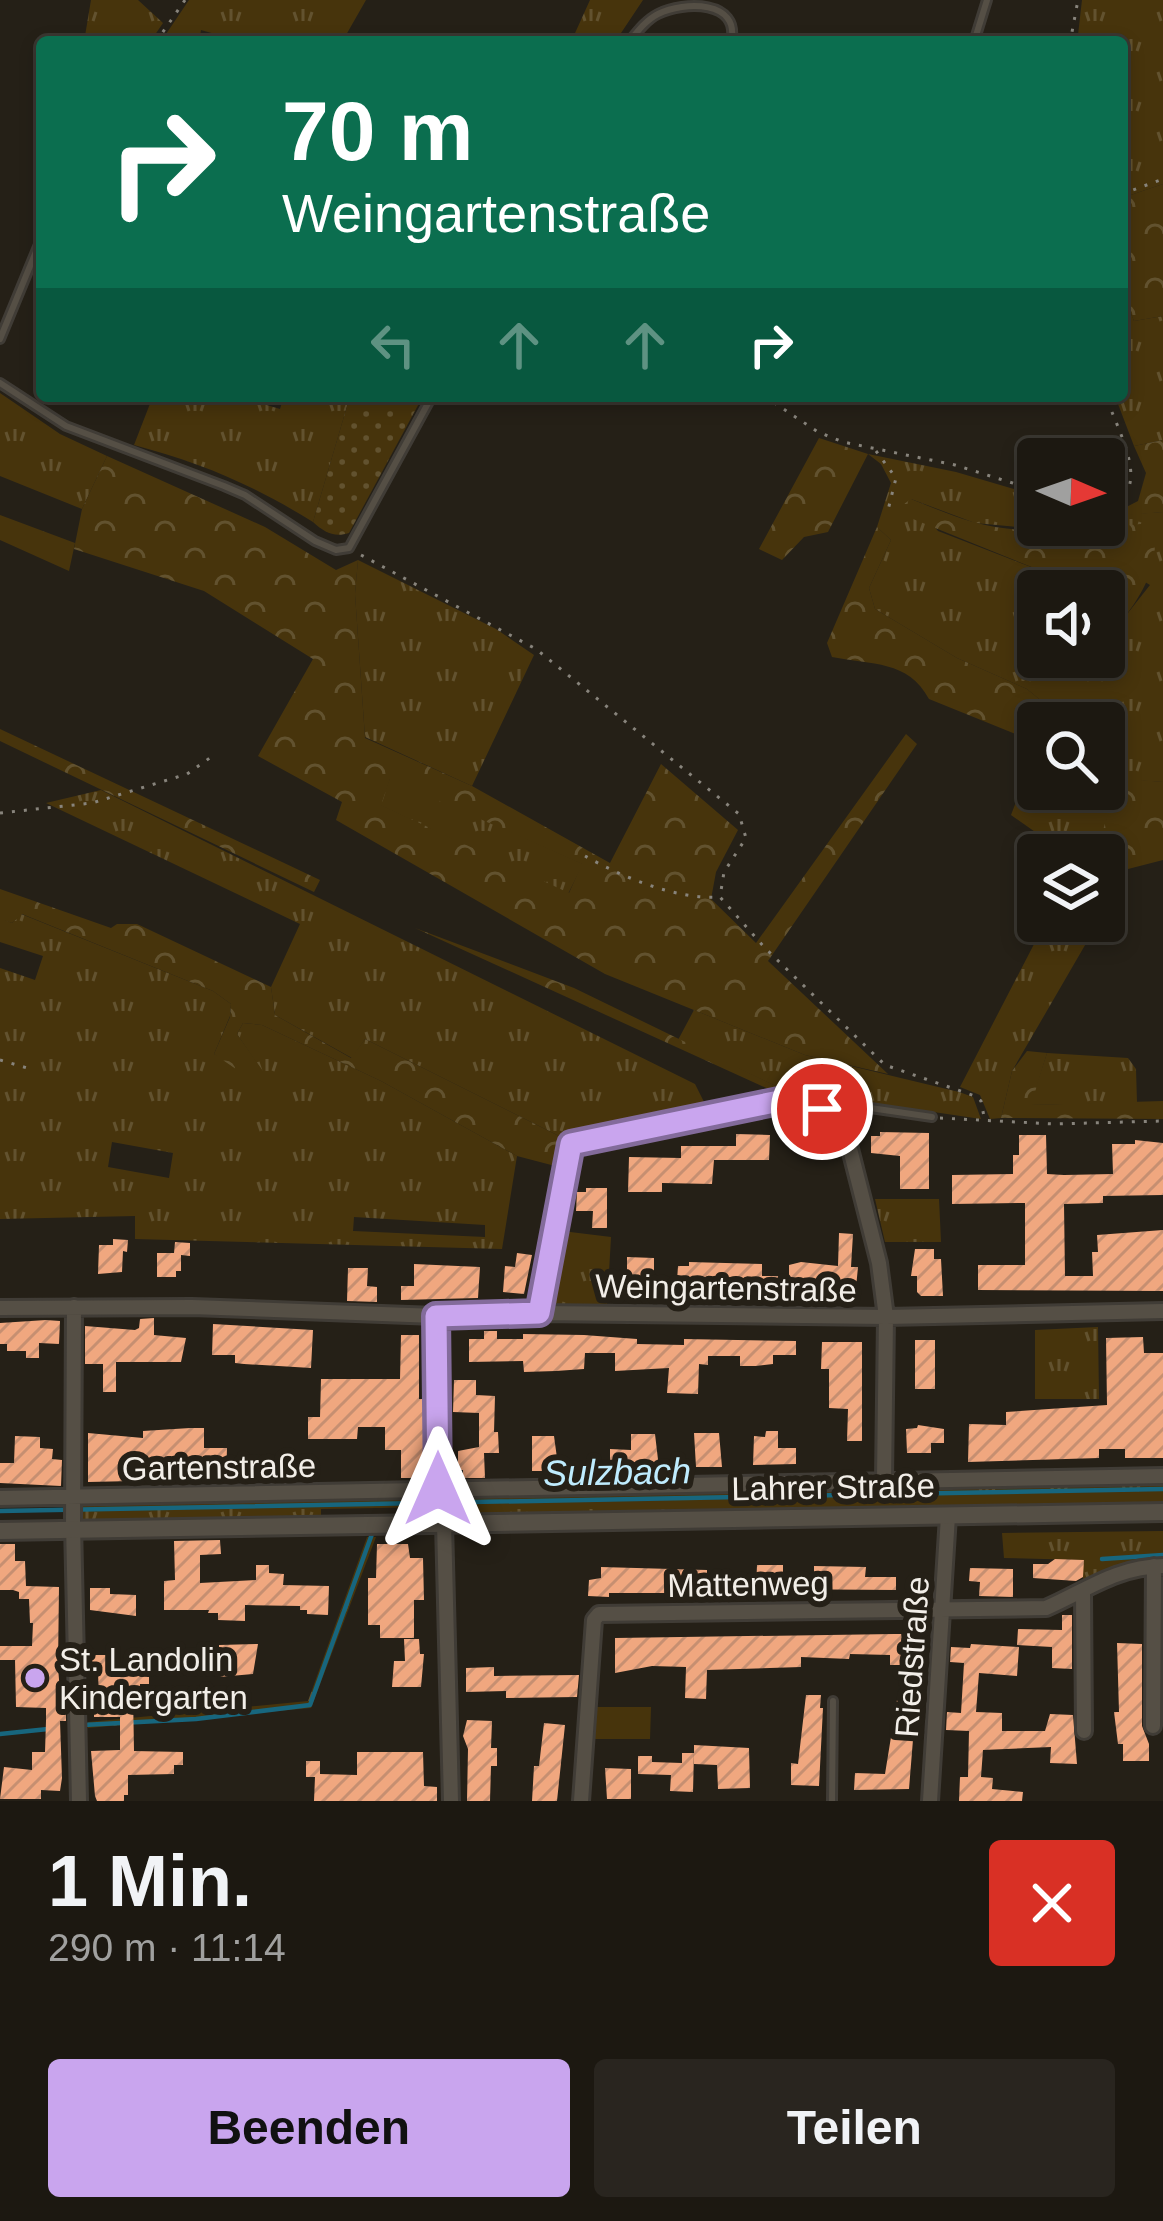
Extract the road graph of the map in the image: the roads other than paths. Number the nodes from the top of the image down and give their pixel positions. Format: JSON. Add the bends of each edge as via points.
{"nodes":[{"id":1,"x":987,"y":0,"type":"edge"},
{"id":2,"x":678,"y":4,"type":"edge"},
{"id":3,"x":635,"y":36,"type":"edge"},
{"id":4,"x":732,"y":36,"type":"edge"},
{"id":5,"x":976,"y":36,"type":"edge"},
{"id":6,"x":36,"y":251,"type":"edge"},
{"id":7,"x":0,"y":339,"type":"edge"},
{"id":8,"x":0,"y":383,"type":"edge"},
{"id":9,"x":429,"y":402,"type":"edge"},
{"id":10,"x":822,"y":1109,"type":"junction"},
{"id":11,"x":932,"y":1117,"type":"road end"},
{"id":12,"x":0,"y":1307,"type":"edge"},
{"id":13,"x":74,"y":1307,"type":"junction"},
{"id":14,"x":1163,"y":1311,"type":"edge"},
{"id":15,"x":539,"y":1313,"type":"junction"},
{"id":16,"x":436,"y":1316,"type":"junction"},
{"id":17,"x":886,"y":1317,"type":"junction"},
{"id":18,"x":1163,"y":1476,"type":"edge"},
{"id":19,"x":884,"y":1480,"type":"junction"},
{"id":20,"x":438,"y":1489,"type":"junction"},
{"id":21,"x":0,"y":1498,"type":"edge"},
{"id":22,"x":73,"y":1499,"type":"junction"},
{"id":23,"x":1163,"y":1512,"type":"edge"},
{"id":24,"x":948,"y":1516,"type":"junction"},
{"id":25,"x":444,"y":1522,"type":"junction"},
{"id":26,"x":73,"y":1527,"type":"junction"},
{"id":27,"x":0,"y":1531,"type":"edge"},
{"id":28,"x":1158,"y":1566,"type":"edge"},
{"id":29,"x":1083,"y":1592,"type":"junction"},
{"id":30,"x":943,"y":1608,"type":"junction"},
{"id":31,"x":833,"y":1701,"type":"dead end"},
{"id":32,"x":1153,"y":1726,"type":"dead end"},
{"id":33,"x":1084,"y":1731,"type":"dead end"},
{"id":34,"x":79,"y":1801,"type":"edge"},
{"id":35,"x":451,"y":1801,"type":"edge"},
{"id":36,"x":581,"y":1801,"type":"edge"},
{"id":37,"x":832,"y":1801,"type":"edge"},
{"id":38,"x":930,"y":1801,"type":"edge"}],
"edges":[{"from":1,"to":5,"type":"lane"},
{"from":2,"to":3,"type":"lane"},
{"from":2,"to":4,"type":"lane","via":[[707,4],[727,17]]},
{"from":6,"to":7,"type":"lane"},
{"from":8,"to":9,"type":"lane","via":[[67,426],[224,486],[336,550],[349,548]]},
{"from":10,"to":11,"type":"lane","via":[[843,1104]]},
{"from":10,"to":15,"type":"street","via":[[784,1100],[571,1144]]},
{"from":10,"to":17,"type":"street","via":[[841,1125],[859,1174]]},
{"from":12,"to":13,"type":"street","name":"Weingartenstraße"},
{"from":13,"to":16,"type":"street","name":"Weingartenstraße"},
{"from":13,"to":22,"type":"street","name":"Gartenstraße"},
{"from":14,"to":17,"type":"street","name":"Weingartenstraße"},
{"from":15,"to":16,"type":"street","name":"Weingartenstraße"},
{"from":15,"to":17,"type":"street","name":"Weingartenstraße"},
{"from":16,"to":20,"type":"street"},
{"from":17,"to":19,"type":"street"},
{"from":18,"to":19,"type":"street","name":"Gartenstraße"},
{"from":19,"to":20,"type":"street","name":"Gartenstraße"},
{"from":20,"to":22,"type":"street","name":"Gartenstraße"},
{"from":21,"to":22,"type":"street","name":"Gartenstraße"},
{"from":22,"to":26,"type":"street","name":"Gartenstraße"},
{"from":23,"to":24,"type":"street","name":"Lahrer Straße"},
{"from":24,"to":25,"type":"street","name":"Lahrer Straße"},
{"from":24,"to":30,"type":"street","name":"Riedstraße"},
{"from":25,"to":26,"type":"street","name":"Lahrer Straße"},
{"from":25,"to":35,"type":"street"},
{"from":26,"to":27,"type":"street","name":"Lahrer Straße"},
{"from":26,"to":34,"type":"street","name":"Gartenstraße"},
{"from":28,"to":29,"type":"street","name":"Mattenweg","via":[[1113,1573]]},
{"from":28,"to":32,"type":"street","name":"Mattenweg"},
{"from":29,"to":30,"type":"street","name":"Mattenweg","via":[[1046,1608]]},
{"from":29,"to":33,"type":"street"},
{"from":30,"to":36,"type":"street","name":"Mattenweg","via":[[599,1614]]},
{"from":30,"to":38,"type":"street","name":"Riedstraße"},
{"from":31,"to":37,"type":"lane"}]}
